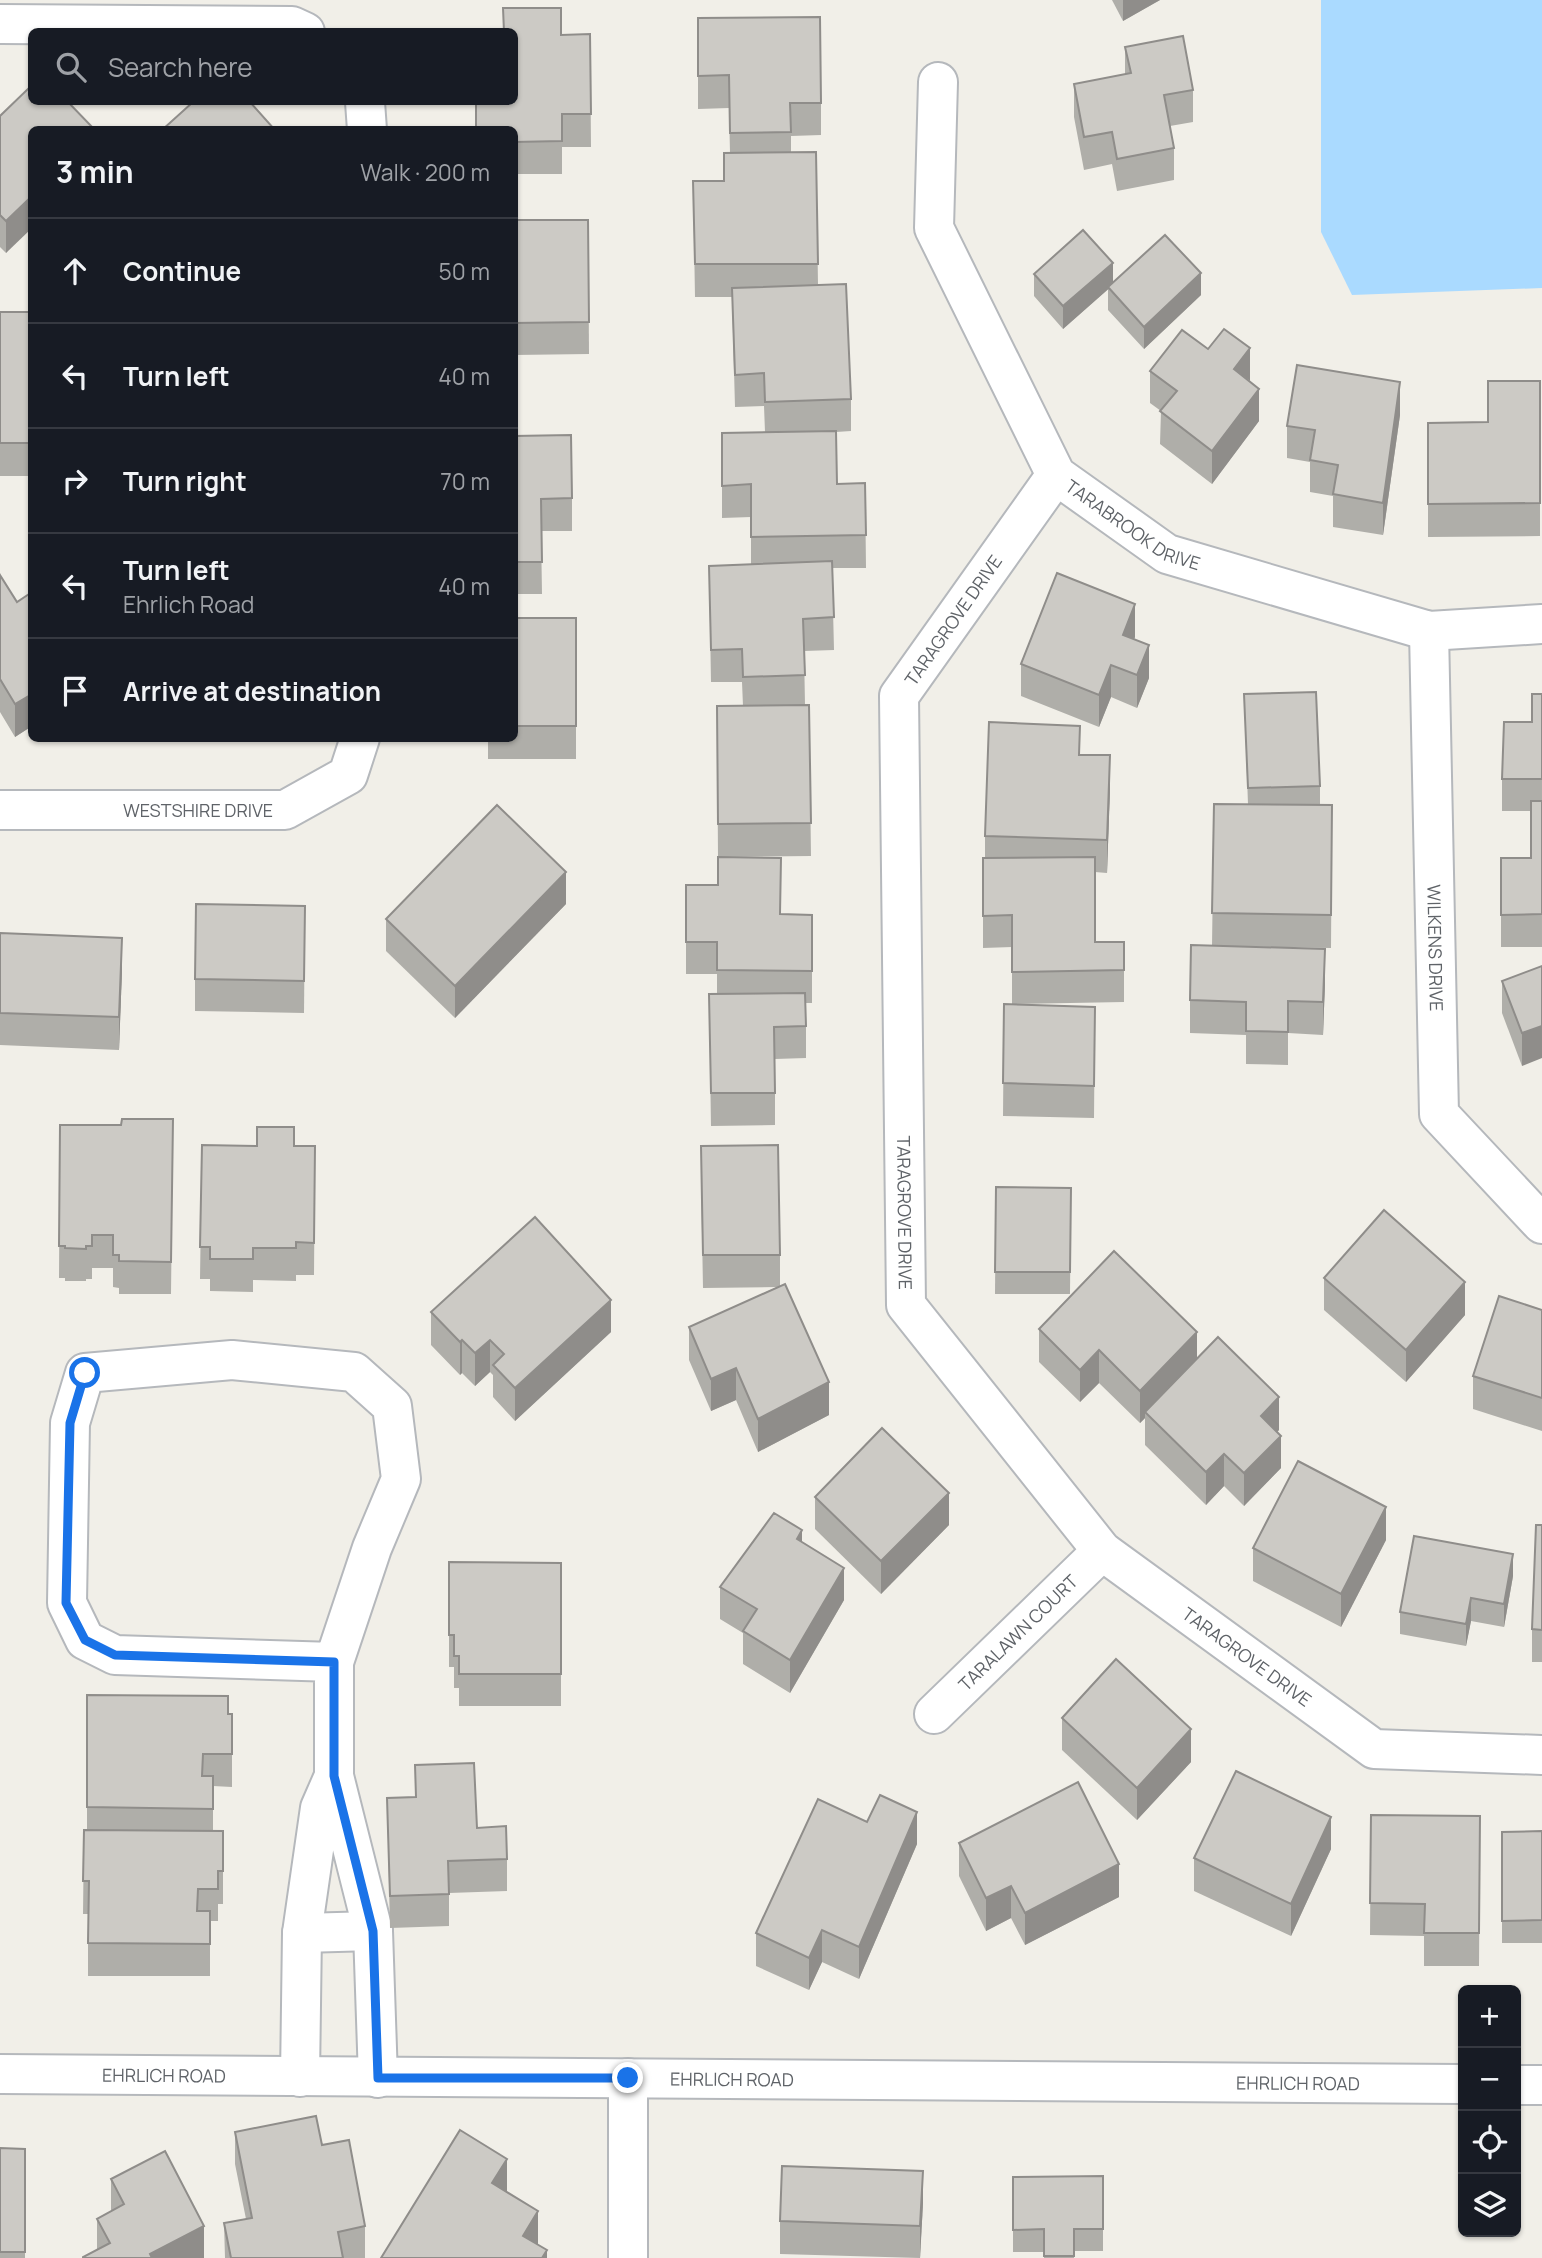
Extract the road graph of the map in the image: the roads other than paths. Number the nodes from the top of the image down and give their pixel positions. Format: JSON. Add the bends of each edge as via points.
{"nodes":[{"id":1,"x":0,"y":24,"type":"edge"},
{"id":2,"x":296,"y":28,"type":"edge"},
{"id":3,"x":938,"y":82,"type":"dead end"},
{"id":4,"x":365,"y":105,"type":"edge"},
{"id":5,"x":367,"y":126,"type":"edge"},
{"id":6,"x":1056,"y":475,"type":"junction"},
{"id":7,"x":1542,"y":624,"type":"edge"},
{"id":8,"x":1429,"y":631,"type":"junction"},
{"id":9,"x":359,"y":742,"type":"edge"},
{"id":10,"x":0,"y":810,"type":"edge"},
{"id":11,"x":1542,"y":1224,"type":"edge"},
{"id":12,"x":1102,"y":1551,"type":"junction"},
{"id":13,"x":334,"y":1662,"type":"junction"},
{"id":14,"x":933,"y":1714,"type":"dead end"},
{"id":15,"x":1542,"y":1755,"type":"edge"},
{"id":16,"x":334,"y":1776,"type":"junction"},
{"id":17,"x":373,"y":1931,"type":"junction"},
{"id":18,"x":302,"y":1933,"type":"junction"},
{"id":19,"x":0,"y":2074,"type":"edge"},
{"id":20,"x":300,"y":2077,"type":"junction"},
{"id":21,"x":378,"y":2078,"type":"junction"},
{"id":22,"x":628,"y":2078,"type":"junction"},
{"id":23,"x":1458,"y":2084,"type":"edge"},
{"id":24,"x":1521,"y":2085,"type":"edge"},
{"id":25,"x":1542,"y":2085,"type":"edge"},
{"id":26,"x":628,"y":2258,"type":"edge"}],
"edges":[{"from":1,"to":2,"type":"street"},
{"from":3,"to":6,"type":"street","name":"TARABROOK DRIVE","via":[[934,228]]},
{"from":4,"to":5,"type":"street"},
{"from":6,"to":8,"type":"street","name":"TARABROOK DRIVE","via":[[1167,554]]},
{"from":6,"to":12,"type":"street","name":"TARAGROVE DRIVE","via":[[899,696],[906,1306]]},
{"from":7,"to":8,"type":"street","name":"TARABROOK DRIVE"},
{"from":8,"to":11,"type":"street","name":"WILKENS DRIVE","via":[[1439,1114]]},
{"from":9,"to":10,"type":"street","name":"WESTSHIRE DRIVE","via":[[348,775],[285,810]]},
{"from":12,"to":14,"type":"street","name":"TARALAWN COURT"},
{"from":12,"to":15,"type":"street","name":"TARAGROVE DRIVE","via":[[1374,1749]]},
{"from":13,"to":13,"type":"street","via":[[372,1548],[401,1479],[392,1405],[354,1371],[232,1360],[85,1373],[70,1423],[66,1603],[85,1640],[115,1655]]},
{"from":13,"to":16,"type":"street"},
{"from":16,"to":17,"type":"street"},
{"from":16,"to":18,"type":"street","via":[[320,1808]]},
{"from":17,"to":18,"type":"street"},
{"from":17,"to":21,"type":"street"},
{"from":18,"to":20,"type":"street"},
{"from":19,"to":20,"type":"street","name":"EHRLICH ROAD"},
{"from":20,"to":21,"type":"street","name":"EHRLICH ROAD"},
{"from":21,"to":22,"type":"street","name":"EHRLICH ROAD"},
{"from":22,"to":23,"type":"street","name":"EHRLICH ROAD"},
{"from":22,"to":26,"type":"street"},
{"from":24,"to":25,"type":"street"}]}
